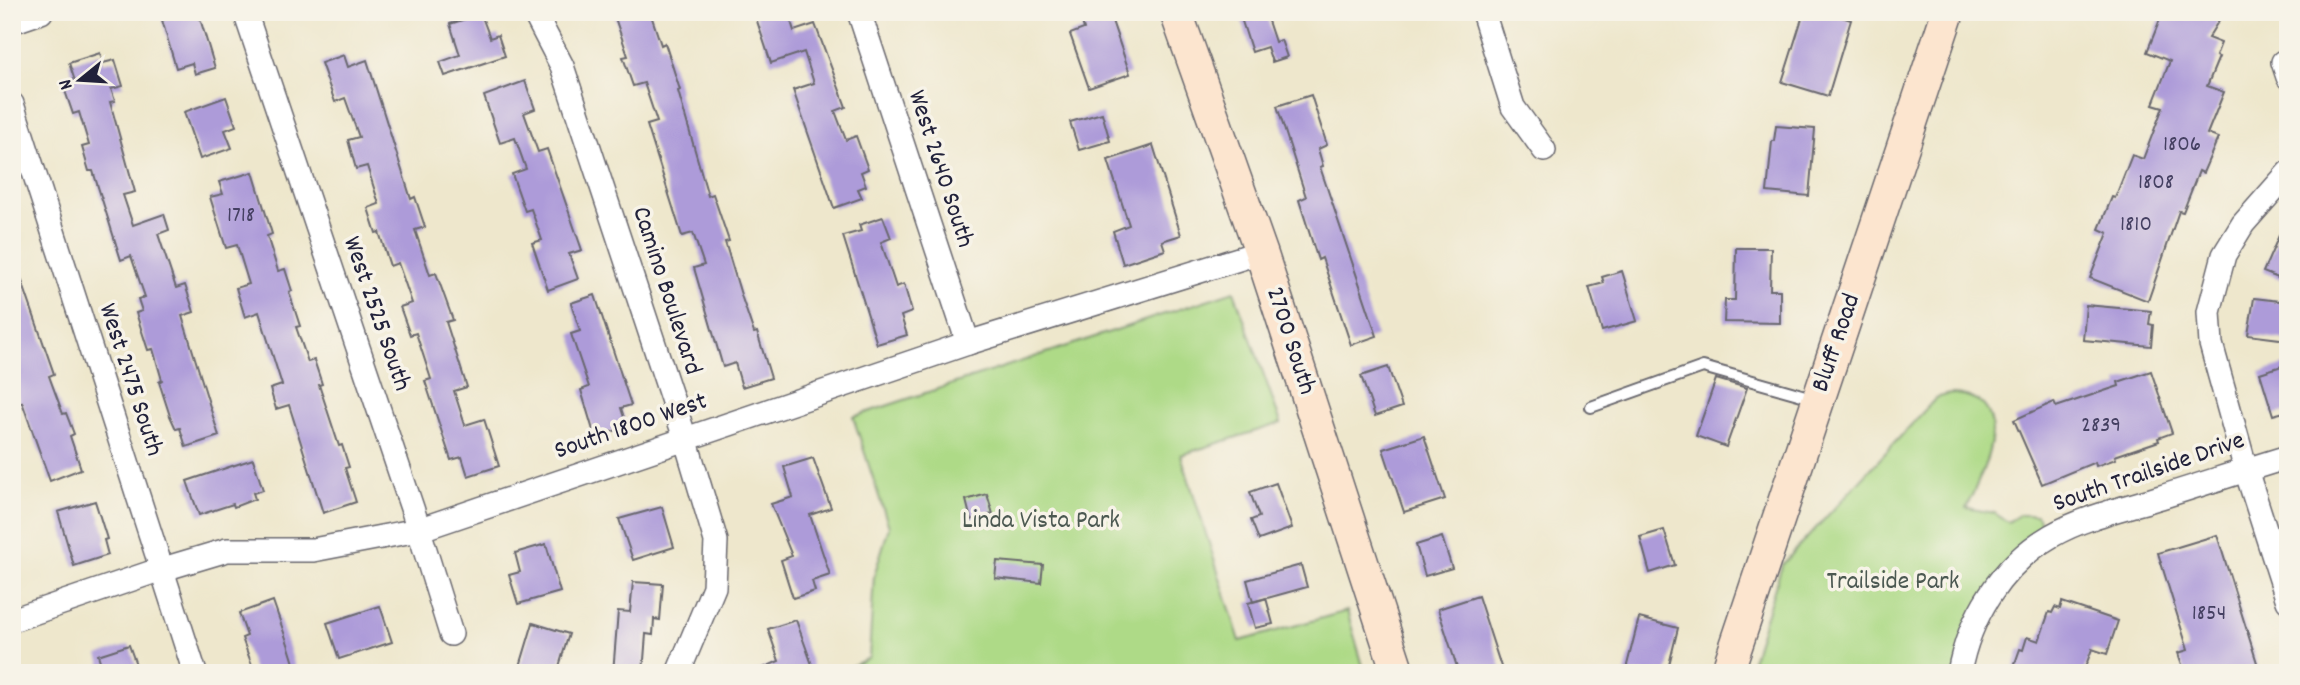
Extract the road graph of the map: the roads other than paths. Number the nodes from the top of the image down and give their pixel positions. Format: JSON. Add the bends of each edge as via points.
{"nodes":[{"id":1,"x":41,"y":12,"type":"edge"},
{"id":2,"x":245,"y":12,"type":"edge"},
{"id":3,"x":534,"y":12,"type":"edge"},
{"id":4,"x":859,"y":12,"type":"edge"},
{"id":5,"x":1176,"y":12,"type":"edge"},
{"id":6,"x":1483,"y":12,"type":"edge"},
{"id":7,"x":1948,"y":12,"type":"edge"},
{"id":8,"x":12,"y":22,"type":"edge"},
{"id":9,"x":12,"y":104,"type":"edge"},
{"id":10,"x":1544,"y":150,"type":"dead end"},
{"id":11,"x":2288,"y":173,"type":"edge"},
{"id":12,"x":1261,"y":252,"type":"junction"},
{"id":13,"x":968,"y":343,"type":"junction"},
{"id":14,"x":1818,"y":400,"type":"junction"},
{"id":15,"x":1591,"y":407,"type":"dead end"},
{"id":16,"x":685,"y":438,"type":"junction"},
{"id":17,"x":2288,"y":457,"type":"edge"},
{"id":18,"x":2246,"y":470,"type":"junction"},
{"id":19,"x":418,"y":530,"type":"junction"},
{"id":20,"x":161,"y":569,"type":"junction"},
{"id":21,"x":2288,"y":601,"type":"edge"},
{"id":22,"x":12,"y":620,"type":"edge"},
{"id":23,"x":452,"y":634,"type":"dead end"},
{"id":24,"x":195,"y":673,"type":"edge"},
{"id":25,"x":678,"y":673,"type":"edge"},
{"id":26,"x":1398,"y":673,"type":"edge"},
{"id":27,"x":1727,"y":673,"type":"edge"},
{"id":28,"x":1959,"y":673,"type":"edge"}],
"edges":[{"from":1,"to":8,"type":"street"},
{"from":2,"to":19,"type":"street","name":"West 2525 South"},
{"from":3,"to":16,"type":"street","name":"Camino Boulevard","via":[[562,66]]},
{"from":4,"to":13,"type":"street","name":"West 2640 South"},
{"from":5,"to":12,"type":"main road","name":"2700 South"},
{"from":6,"to":10,"type":"street","via":[[1513,107]]},
{"from":7,"to":14,"type":"main road","name":"Bluff Road"},
{"from":9,"to":20,"type":"street","name":"West 2475 South"},
{"from":11,"to":18,"type":"street","via":[[2242,224],[2224,254],[2209,312],[2211,344]]},
{"from":12,"to":13,"type":"street","name":"South 1800 West"},
{"from":12,"to":26,"type":"main road","name":"2700 South"},
{"from":13,"to":16,"type":"street","name":"South 1800 West"},
{"from":14,"to":15,"type":"lane","via":[[1703,367]]},
{"from":14,"to":27,"type":"main road","name":"Bluff Road"},
{"from":16,"to":19,"type":"street","name":"South 1800 West"},
{"from":16,"to":25,"type":"street","name":"Camino Boulevard","via":[[716,541],[714,587]]},
{"from":17,"to":18,"type":"street","name":"South Trailside Drive"},
{"from":18,"to":21,"type":"street"},
{"from":18,"to":28,"type":"street","name":"South Trailside Drive","via":[[2064,529],[2031,550],[1988,597],[1964,645]]},
{"from":19,"to":20,"type":"street","name":"South 1800 West","via":[[313,550],[226,550]]},
{"from":19,"to":23,"type":"street","name":"West 2525 South"},
{"from":20,"to":22,"type":"street","name":"South 1800 West"},
{"from":20,"to":24,"type":"street","name":"West 2475 South"}]}
